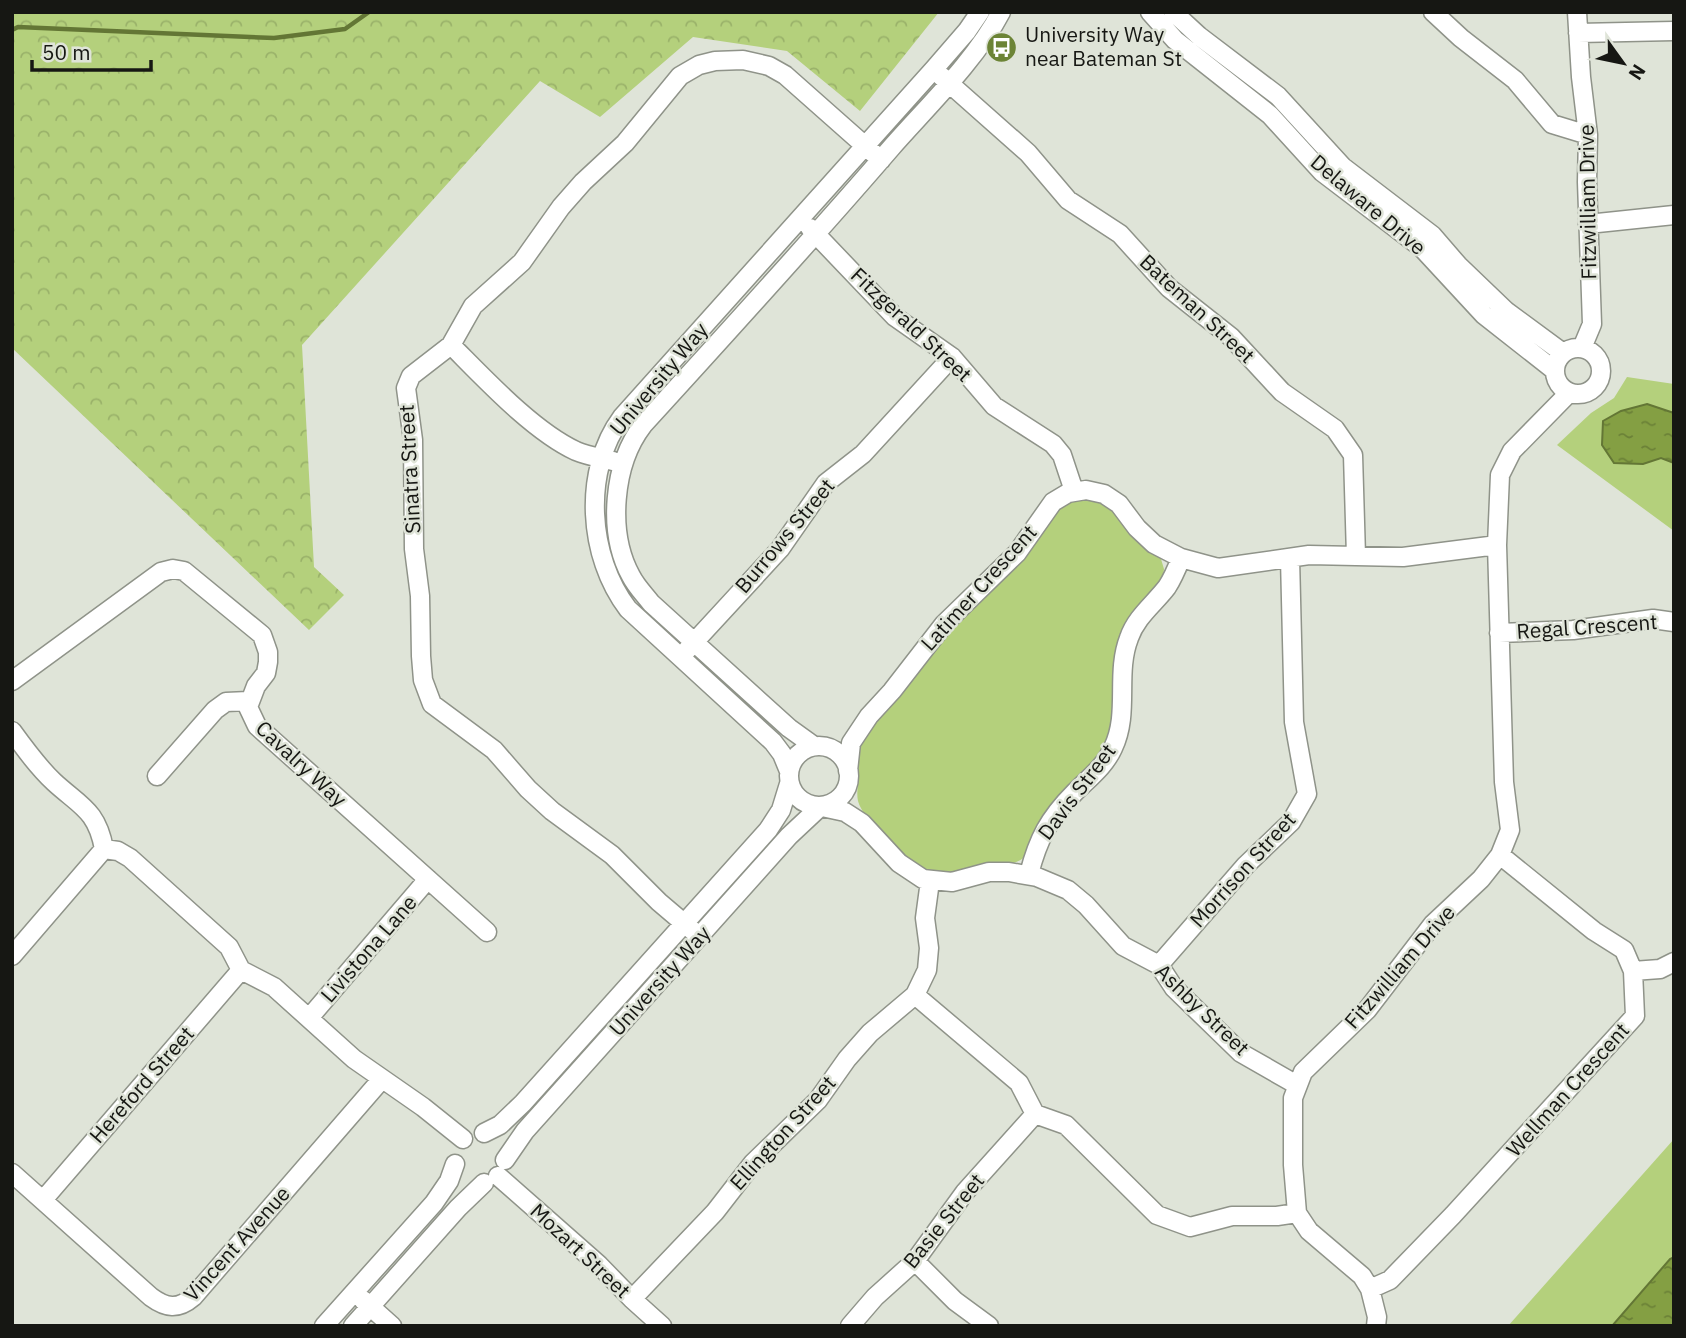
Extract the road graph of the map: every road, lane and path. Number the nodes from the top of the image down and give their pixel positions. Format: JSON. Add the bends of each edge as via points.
{"nodes":[{"id":1,"x":980,"y":12,"type":"edge"},
{"id":2,"x":1001,"y":12,"type":"edge"},
{"id":3,"x":1150,"y":12,"type":"edge"},
{"id":4,"x":1173,"y":12,"type":"edge"},
{"id":5,"x":1433,"y":12,"type":"edge"},
{"id":6,"x":1577,"y":12,"type":"edge"},
{"id":7,"x":1674,"y":31,"type":"edge"},
{"id":8,"x":1578,"y":33,"type":"junction"},
{"id":9,"x":934,"y":69,"type":"junction"},
{"id":10,"x":949,"y":82,"type":"junction"},
{"id":11,"x":1588,"y":127,"type":"junction"},
{"id":12,"x":864,"y":146,"type":"junction"},
{"id":13,"x":881,"y":160,"type":"junction"},
{"id":14,"x":1674,"y":215,"type":"edge"},
{"id":15,"x":800,"y":219,"type":"junction"},
{"id":16,"x":1588,"y":224,"type":"junction"},
{"id":17,"x":816,"y":234,"type":"junction"},
{"id":18,"x":450,"y":345,"type":"junction"},
{"id":19,"x":1582,"y":348,"type":"junction"},
{"id":20,"x":1563,"y":353,"type":"junction"},
{"id":21,"x":951,"y":358,"type":"junction"},
{"id":22,"x":1555,"y":370,"type":"junction"},
{"id":23,"x":1569,"y":393,"type":"junction"},
{"id":24,"x":602,"y":458,"type":"junction"},
{"id":25,"x":622,"y":464,"type":"junction"},
{"id":26,"x":1074,"y":491,"type":"junction"},
{"id":27,"x":1497,"y":545,"type":"junction"},
{"id":28,"x":1356,"y":556,"type":"junction"},
{"id":29,"x":1181,"y":558,"type":"junction"},
{"id":30,"x":1290,"y":558,"type":"junction"},
{"id":31,"x":1674,"y":622,"type":"edge"},
{"id":32,"x":1499,"y":633,"type":"junction"},
{"id":33,"x":695,"y":642,"type":"junction"},
{"id":34,"x":681,"y":657,"type":"junction"},
{"id":35,"x":12,"y":681,"type":"edge"},
{"id":36,"x":248,"y":701,"type":"junction"},
{"id":37,"x":869,"y":716,"type":"junction"},
{"id":38,"x":12,"y":731,"type":"edge"},
{"id":39,"x":816,"y":746,"type":"junction"},
{"id":40,"x":157,"y":776,"type":"dead end"},
{"id":41,"x":848,"y":776,"type":"junction"},
{"id":42,"x":789,"y":777,"type":"junction"},
{"id":43,"x":821,"y":807,"type":"junction"},
{"id":44,"x":862,"y":823,"type":"junction"},
{"id":45,"x":104,"y":849,"type":"junction"},
{"id":46,"x":1500,"y":855,"type":"junction"},
{"id":47,"x":1029,"y":874,"type":"junction"},
{"id":48,"x":428,"y":879,"type":"junction"},
{"id":49,"x":930,"y":881,"type":"junction"},
{"id":50,"x":684,"y":922,"type":"junction"},
{"id":51,"x":487,"y":932,"type":"dead end"},
{"id":52,"x":699,"y":936,"type":"junction"},
{"id":53,"x":12,"y":956,"type":"edge"},
{"id":54,"x":1674,"y":962,"type":"edge"},
{"id":55,"x":1159,"y":965,"type":"junction"},
{"id":56,"x":241,"y":970,"type":"junction"},
{"id":57,"x":1633,"y":971,"type":"junction"},
{"id":58,"x":915,"y":995,"type":"junction"},
{"id":59,"x":309,"y":1018,"type":"junction"},
{"id":60,"x":381,"y":1080,"type":"junction"},
{"id":61,"x":1297,"y":1085,"type":"junction"},
{"id":62,"x":1035,"y":1114,"type":"junction"},
{"id":63,"x":484,"y":1133,"type":"junction"},
{"id":64,"x":463,"y":1139,"type":"junction"},
{"id":65,"x":455,"y":1164,"type":"junction"},
{"id":66,"x":12,"y":1173,"type":"edge"},
{"id":67,"x":496,"y":1173,"type":"junction"},
{"id":68,"x":43,"y":1200,"type":"junction"},
{"id":69,"x":1297,"y":1213,"type":"junction"},
{"id":70,"x":915,"y":1262,"type":"junction"},
{"id":71,"x":1370,"y":1289,"type":"junction"},
{"id":72,"x":354,"y":1292,"type":"junction"},
{"id":73,"x":632,"y":1299,"type":"junction"},
{"id":74,"x":370,"y":1307,"type":"junction"},
{"id":75,"x":324,"y":1326,"type":"edge"},
{"id":76,"x":353,"y":1326,"type":"edge"},
{"id":77,"x":392,"y":1326,"type":"edge"},
{"id":78,"x":662,"y":1326,"type":"edge"},
{"id":79,"x":850,"y":1326,"type":"edge"},
{"id":80,"x":989,"y":1326,"type":"edge"},
{"id":81,"x":1376,"y":1326,"type":"edge"}],
"edges":[{"from":1,"to":9,"type":"street","name":"University Way"},
{"from":2,"to":10,"type":"street","name":"University Way"},
{"from":3,"to":22,"type":"street","name":"Delaware Drive","via":[[1175,40],[1270,115],[1322,172],[1422,248],[1484,315]]},
{"from":4,"to":20,"type":"street","name":"Delaware Drive","via":[[1278,96],[1343,167],[1432,235],[1506,311]]},
{"from":5,"to":11,"type":"street","via":[[1515,80],[1554,125]]},
{"from":6,"to":8,"type":"street","name":"Fitzwilliam Drive"},
{"from":7,"to":8,"type":"street"},
{"from":8,"to":11,"type":"street","name":"Fitzwilliam Drive"},
{"from":9,"to":10,"type":"street","name":"Bateman Street"},
{"from":9,"to":12,"type":"street","name":"University Way"},
{"from":10,"to":13,"type":"street","name":"University Way"},
{"from":10,"to":28,"type":"street","name":"Bateman Street","via":[[1028,153],[1068,200],[1120,234],[1168,288],[1231,337],[1282,392],[1335,429],[1353,455]]},
{"from":11,"to":16,"type":"street","name":"Fitzwilliam Drive"},
{"from":12,"to":13,"type":"street","name":"Sinatra Street"},
{"from":12,"to":15,"type":"street","name":"University Way"},
{"from":12,"to":18,"type":"street","name":"Sinatra Street","via":[[769,66],[743,60],[699,65],[680,76],[625,143],[583,182],[522,262],[473,306]]},
{"from":13,"to":17,"type":"street","name":"University Way"},
{"from":14,"to":16,"type":"street"},
{"from":15,"to":17,"type":"street","name":"Fitzgerald Street"},
{"from":15,"to":24,"type":"street","name":"University Way","via":[[622,417]]},
{"from":16,"to":19,"type":"street","name":"Fitzwilliam Drive","via":[[1592,324]]},
{"from":17,"to":21,"type":"street","name":"Fitzgerald Street","via":[[895,317]]},
{"from":17,"to":25,"type":"street","name":"University Way","via":[[643,425]]},
{"from":18,"to":24,"type":"street","via":[[510,403],[558,440],[578,452]]},
{"from":18,"to":50,"type":"street","name":"Sinatra Street","via":[[411,376],[405,388],[413,440],[414,549],[421,596],[423,680],[432,704],[494,750],[552,811],[612,855]]},
{"from":19,"to":20,"type":"street"},
{"from":19,"to":23,"type":"street","via":[[1600,362],[1600,378],[1590,391]]},
{"from":20,"to":22,"type":"street"},
{"from":21,"to":26,"type":"street","name":"Fitzgerald Street","via":[[994,406],[1053,444],[1062,455]]},
{"from":21,"to":33,"type":"street","name":"Burrows Street","via":[[863,454],[826,483],[780,549]]},
{"from":22,"to":23,"type":"street","via":[[1559,386]]},
{"from":23,"to":27,"type":"street","name":"Fitzwilliam Drive","via":[[1512,451],[1500,475]]},
{"from":24,"to":25,"type":"street"},
{"from":24,"to":34,"type":"street","name":"University Way","via":[[596,493],[597,536],[606,573],[628,609]]},
{"from":25,"to":33,"type":"street","name":"University Way","via":[[617,484],[619,534],[630,575],[651,603]]},
{"from":26,"to":29,"type":"street","via":[[1098,491],[1112,498],[1149,539]]},
{"from":26,"to":37,"type":"street","name":"Latimer Crescent","via":[[1053,502],[1017,553],[944,624]]},
{"from":27,"to":28,"type":"street","via":[[1403,557]]},
{"from":27,"to":32,"type":"street","name":"Fitzwilliam Drive"},
{"from":28,"to":30,"type":"street"},
{"from":29,"to":30,"type":"street","via":[[1218,568]]},
{"from":29,"to":47,"type":"street","name":"Davis Street","via":[[1169,584],[1129,636],[1122,662],[1122,722],[1113,748],[1046,827]]},
{"from":30,"to":55,"type":"street","name":"Morrison Street","via":[[1294,722],[1307,794],[1292,822],[1246,866]]},
{"from":31,"to":32,"type":"street","name":"Regal Crescent","via":[[1653,619],[1573,630]]},
{"from":32,"to":46,"type":"street","name":"Fitzwilliam Drive","via":[[1510,830]]},
{"from":33,"to":34,"type":"street","name":"Burrows Street"},
{"from":33,"to":39,"type":"street","name":"University Way"},
{"from":34,"to":42,"type":"street","name":"University Way","via":[[773,742]]},
{"from":35,"to":36,"type":"street","name":"Cavalry Way","via":[[160,572],[173,569],[184,571],[262,635],[268,652],[266,673]]},
{"from":36,"to":40,"type":"street","via":[[226,702],[215,710]]},
{"from":36,"to":48,"type":"street","name":"Cavalry Way","via":[[250,717],[257,726]]},
{"from":37,"to":39,"type":"street","name":"Latimer Crescent","via":[[841,736]]},
{"from":37,"to":41,"type":"street","name":"Latimer Crescent","via":[[851,743]]},
{"from":38,"to":45,"type":"street","via":[[40,767],[94,818]]},
{"from":39,"to":41,"type":"street","via":[[843,758]]},
{"from":39,"to":42,"type":"street","via":[[798,755]]},
{"from":41,"to":43,"type":"street","via":[[838,799]]},
{"from":41,"to":44,"type":"street"},
{"from":42,"to":43,"type":"street","via":[[800,801]]},
{"from":42,"to":50,"type":"street","name":"University Way","via":[[783,806],[772,824]]},
{"from":43,"to":44,"type":"street","via":[[845,812]]},
{"from":43,"to":52,"type":"street","name":"University Way"},
{"from":44,"to":49,"type":"street","via":[[906,869]]},
{"from":45,"to":53,"type":"street"},
{"from":45,"to":56,"type":"street","via":[[118,851],[140,867],[229,947]]},
{"from":46,"to":57,"type":"street","via":[[1624,950]]},
{"from":46,"to":61,"type":"street","name":"Fitzwilliam Drive","via":[[1433,924],[1367,1010],[1314,1060]]},
{"from":47,"to":49,"type":"street","name":"Ashby Street","via":[[996,871],[952,882]]},
{"from":47,"to":55,"type":"street","name":"Ashby Street","via":[[1068,890],[1123,946]]},
{"from":48,"to":51,"type":"street","name":"Cavalry Way"},
{"from":48,"to":59,"type":"street","name":"Livistona Lane"},
{"from":49,"to":58,"type":"street","name":"Ellington Street","via":[[925,918],[927,970]]},
{"from":50,"to":52,"type":"street","name":"Sinatra Street"},
{"from":50,"to":63,"type":"street","name":"University Way","via":[[517,1110]]},
{"from":52,"to":67,"type":"street","name":"University Way","via":[[525,1131]]},
{"from":54,"to":57,"type":"street","via":[[1660,969]]},
{"from":55,"to":61,"type":"street","name":"Ashby Street","via":[[1174,988],[1241,1053]]},
{"from":56,"to":59,"type":"street","via":[[274,987]]},
{"from":56,"to":68,"type":"street","name":"Hereford Street"},
{"from":57,"to":71,"type":"street","name":"Wellman Crescent","via":[[1635,1016],[1399,1271]]},
{"from":58,"to":62,"type":"street","via":[[1019,1083]]},
{"from":58,"to":73,"type":"street","name":"Ellington Street","via":[[870,1033],[818,1100],[752,1163],[715,1212]]},
{"from":59,"to":60,"type":"street"},
{"from":60,"to":64,"type":"street"},
{"from":60,"to":68,"type":"street","name":"Vincent Avenue","via":[[193,1297],[178,1307],[151,1297]]},
{"from":61,"to":69,"type":"street","name":"Fitzwilliam Drive","via":[[1292,1111]]},
{"from":62,"to":69,"type":"street","via":[[1066,1125],[1157,1215],[1190,1227],[1232,1216]]},
{"from":62,"to":70,"type":"street","name":"Basie Street","via":[[965,1192]]},
{"from":63,"to":64,"type":"street"},
{"from":63,"to":67,"type":"street","via":[[504,1150]]},
{"from":64,"to":65,"type":"street"},
{"from":65,"to":67,"type":"street","via":[[458,1172],[474,1183]]},
{"from":65,"to":72,"type":"street","via":[[442,1193]]},
{"from":66,"to":68,"type":"street","name":"Vincent Avenue"},
{"from":67,"to":73,"type":"street","name":"Mozart Street"},
{"from":67,"to":74,"type":"street","name":"University Way","via":[[463,1202]]},
{"from":69,"to":71,"type":"street","via":[[1309,1231],[1362,1276]]},
{"from":70,"to":79,"type":"street","name":"Basie Street"},
{"from":70,"to":80,"type":"street"},
{"from":71,"to":81,"type":"street"},
{"from":72,"to":74,"type":"street"},
{"from":72,"to":75,"type":"street"},
{"from":73,"to":78,"type":"street","name":"Mozart Street"},
{"from":74,"to":76,"type":"street","name":"University Way"},
{"from":74,"to":77,"type":"street"}]}
